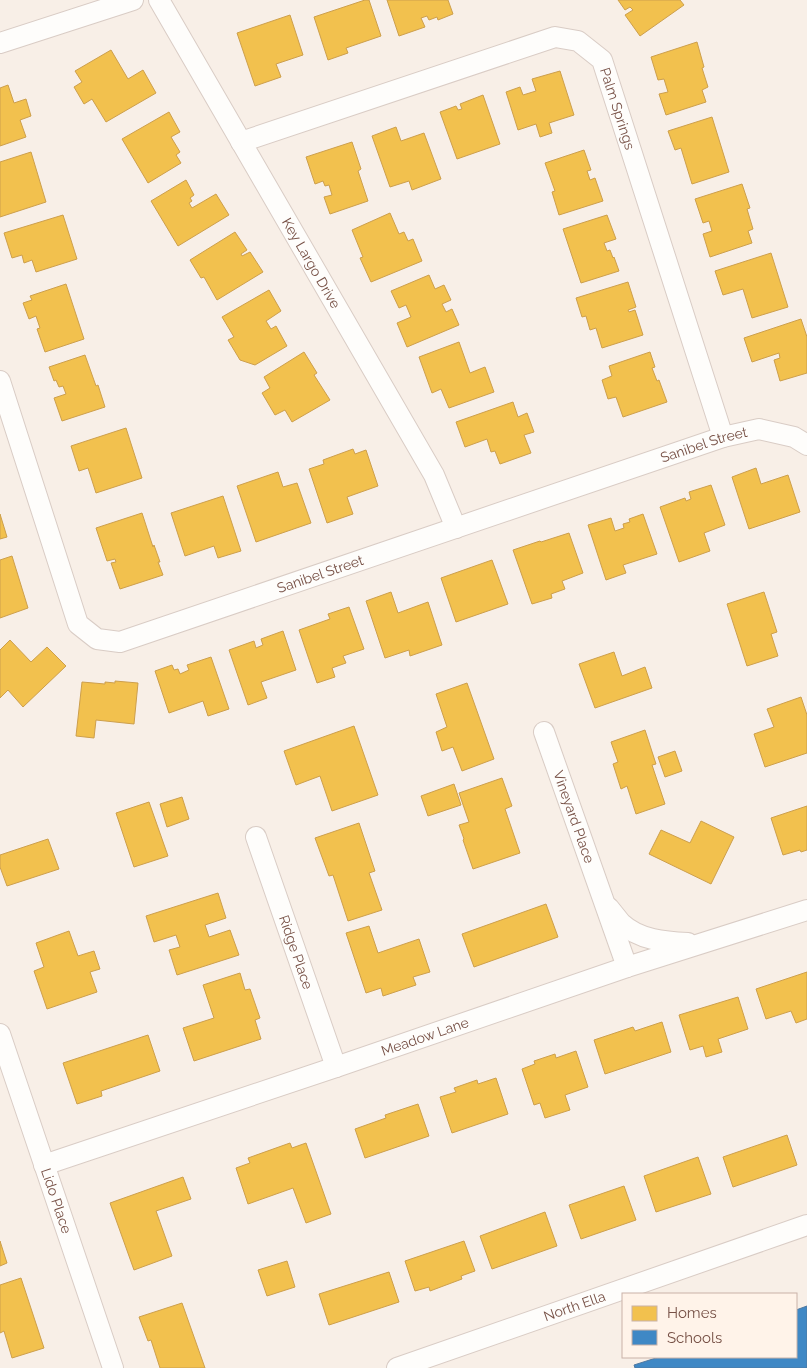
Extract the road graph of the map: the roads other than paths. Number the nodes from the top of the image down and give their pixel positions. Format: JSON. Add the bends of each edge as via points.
{"nodes":[{"id":1,"x":133,"y":0,"type":"edge"},
{"id":2,"x":159,"y":0,"type":"edge"},
{"id":3,"x":0,"y":43,"type":"edge"},
{"id":4,"x":241,"y":142,"type":"junction"},
{"id":5,"x":0,"y":381,"type":"edge"},
{"id":6,"x":723,"y":437,"type":"junction"},
{"id":7,"x":807,"y":445,"type":"edge"},
{"id":8,"x":456,"y":528,"type":"junction"},
{"id":9,"x":544,"y":732,"type":"dead end"},
{"id":10,"x":256,"y":837,"type":"dead end"},
{"id":11,"x":604,"y":902,"type":"junction"},
{"id":12,"x":807,"y":910,"type":"edge"},
{"id":13,"x":698,"y":944,"type":"junction"},
{"id":14,"x":627,"y":967,"type":"junction"},
{"id":15,"x":0,"y":1034,"type":"edge"},
{"id":16,"x":336,"y":1068,"type":"junction"},
{"id":17,"x":44,"y":1165,"type":"junction"},
{"id":18,"x":807,"y":1225,"type":"edge"},
{"id":19,"x":113,"y":1368,"type":"edge"},
{"id":20,"x":397,"y":1368,"type":"edge"}],
"edges":[{"from":1,"to":3,"type":"street"},
{"from":2,"to":4,"type":"street","name":"Key Largo Drive"},
{"from":4,"to":6,"type":"street","name":"Palm Springs","via":[[555,37],[578,41],[602,60]]},
{"from":4,"to":8,"type":"street","name":"Key Largo Drive","via":[[434,475]]},
{"from":5,"to":8,"type":"street","name":"Sanibel Street","via":[[78,624],[97,639],[120,642]]},
{"from":6,"to":7,"type":"street","name":"Sanibel Street","via":[[759,430],[794,437]]},
{"from":6,"to":8,"type":"street","name":"Sanibel Street"},
{"from":9,"to":11,"type":"street","name":"Vineyard Place"},
{"from":10,"to":16,"type":"street","name":"Ridge Place"},
{"from":11,"to":13,"type":"street","name":"Vineyard Place","via":[[622,924],[641,936]]},
{"from":11,"to":14,"type":"street","name":"Vineyard Place"},
{"from":12,"to":13,"type":"street","name":"Meadow Lane"},
{"from":13,"to":14,"type":"street","name":"Meadow Lane"},
{"from":14,"to":16,"type":"street","name":"Meadow Lane"},
{"from":15,"to":17,"type":"street","name":"Lido Place"},
{"from":16,"to":17,"type":"street","name":"Meadow Lane"},
{"from":17,"to":19,"type":"street","name":"Lido Place"},
{"from":18,"to":20,"type":"street","name":"North Ella"}]}
